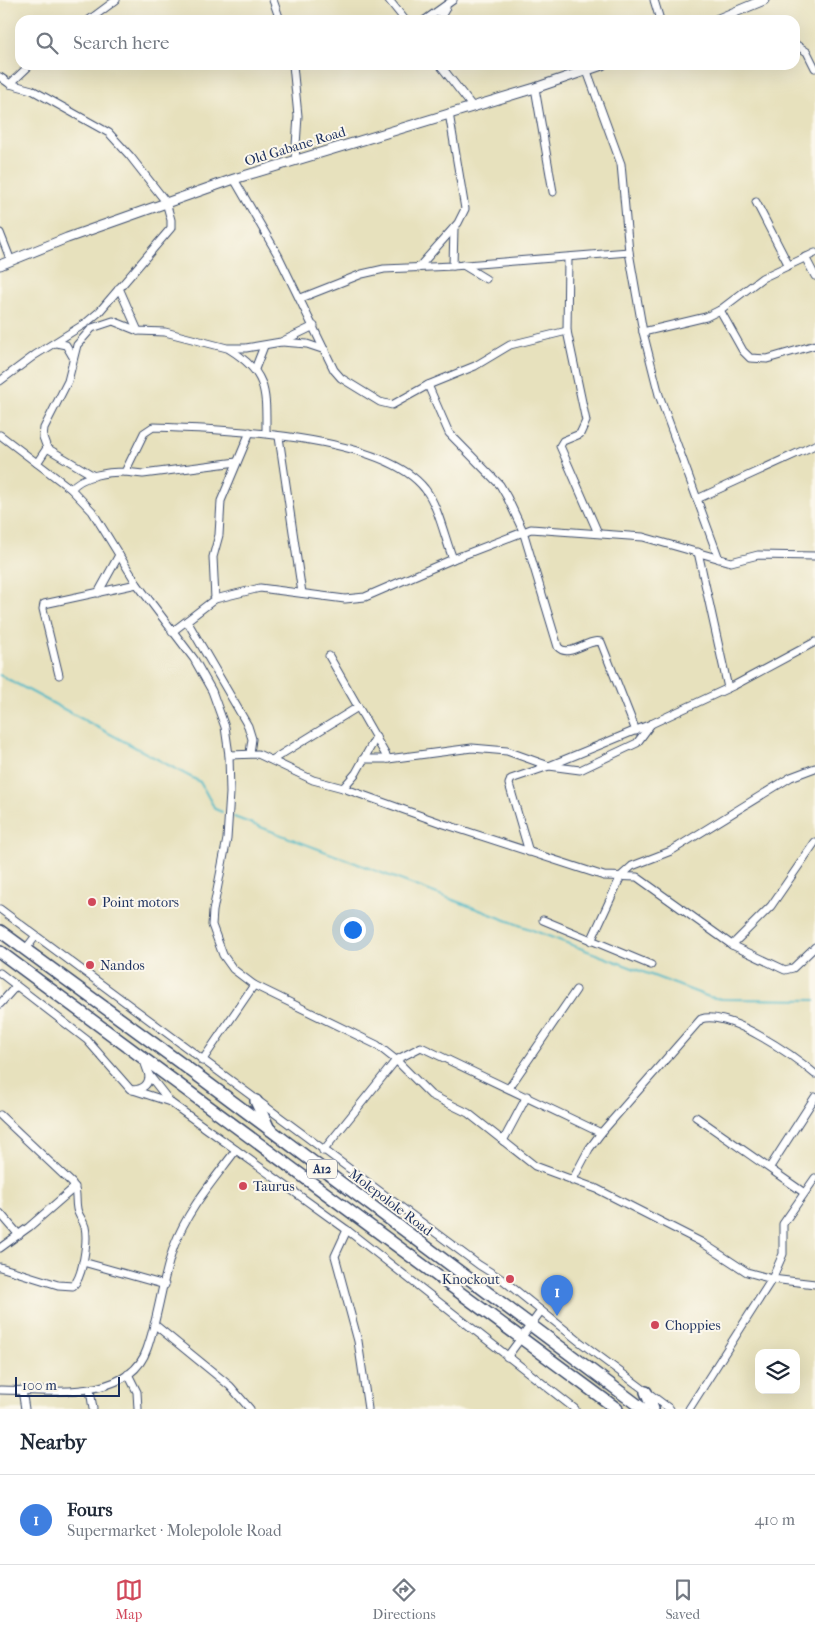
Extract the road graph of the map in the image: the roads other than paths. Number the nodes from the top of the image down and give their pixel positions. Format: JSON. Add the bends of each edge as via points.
{"nodes":[{"id":1,"x":116,"y":0,"type":"edge"},
{"id":2,"x":273,"y":0,"type":"edge"},
{"id":3,"x":389,"y":0,"type":"edge"},
{"id":4,"x":654,"y":0,"type":"edge"},
{"id":5,"x":764,"y":0,"type":"edge"},
{"id":6,"x":452,"y":1,"type":"edge"},
{"id":7,"x":96,"y":15,"type":"edge"},
{"id":8,"x":278,"y":15,"type":"edge"},
{"id":9,"x":401,"y":15,"type":"edge"},
{"id":10,"x":432,"y":15,"type":"edge"},
{"id":11,"x":442,"y":15,"type":"edge"},
{"id":12,"x":658,"y":15,"type":"edge"},
{"id":13,"x":728,"y":15,"type":"edge"},
{"id":14,"x":800,"y":47,"type":"edge"},
{"id":15,"x":815,"y":68,"type":"edge"},
{"id":16,"x":25,"y":70,"type":"edge"},
{"id":17,"x":293,"y":70,"type":"edge"},
{"id":18,"x":444,"y":70,"type":"edge"},
{"id":19,"x":587,"y":71,"type":"joint"},
{"id":20,"x":0,"y":77,"type":"edge"},
{"id":21,"x":10,"y":84,"type":"junction"},
{"id":22,"x":535,"y":88,"type":"junction"},
{"id":23,"x":472,"y":106,"type":"junction"},
{"id":24,"x":449,"y":113,"type":"junction"},
{"id":25,"x":295,"y":160,"type":"junction"},
{"id":26,"x":234,"y":179,"type":"junction"},
{"id":27,"x":553,"y":192,"type":"dead end"},
{"id":28,"x":166,"y":202,"type":"junction"},
{"id":29,"x":756,"y":202,"type":"dead end"},
{"id":30,"x":454,"y":228,"type":"junction"},
{"id":31,"x":0,"y":232,"type":"edge"},
{"id":32,"x":630,"y":252,"type":"junction"},
{"id":33,"x":815,"y":253,"type":"edge"},
{"id":34,"x":805,"y":257,"type":"junction"},
{"id":35,"x":568,"y":258,"type":"junction"},
{"id":36,"x":12,"y":261,"type":"junction"},
{"id":37,"x":788,"y":264,"type":"junction"},
{"id":38,"x":0,"y":265,"type":"edge"},
{"id":39,"x":463,"y":265,"type":"junction"},
{"id":40,"x":453,"y":266,"type":"junction"},
{"id":41,"x":418,"y":268,"type":"junction"},
{"id":42,"x":815,"y":276,"type":"edge"},
{"id":43,"x":486,"y":279,"type":"dead end"},
{"id":44,"x":119,"y":288,"type":"junction"},
{"id":45,"x":301,"y":298,"type":"junction"},
{"id":46,"x":720,"y":310,"type":"junction"},
{"id":47,"x":89,"y":326,"type":"junction"},
{"id":48,"x":314,"y":326,"type":"junction"},
{"id":49,"x":138,"y":331,"type":"junction"},
{"id":50,"x":567,"y":331,"type":"junction"},
{"id":51,"x":643,"y":332,"type":"junction"},
{"id":52,"x":281,"y":342,"type":"junction"},
{"id":53,"x":54,"y":343,"type":"junction"},
{"id":54,"x":815,"y":345,"type":"edge"},
{"id":55,"x":264,"y":346,"type":"junction"},
{"id":56,"x":227,"y":348,"type":"junction"},
{"id":57,"x":325,"y":350,"type":"junction"},
{"id":58,"x":73,"y":357,"type":"junction"},
{"id":59,"x":255,"y":369,"type":"junction"},
{"id":60,"x":0,"y":381,"type":"edge"},
{"id":61,"x":428,"y":385,"type":"junction"},
{"id":62,"x":250,"y":432,"type":"junction"},
{"id":63,"x":266,"y":433,"type":"junction"},
{"id":64,"x":0,"y":435,"type":"edge"},
{"id":65,"x":279,"y":437,"type":"junction"},
{"id":66,"x":815,"y":445,"type":"edge"},
{"id":67,"x":47,"y":448,"type":"junction"},
{"id":68,"x":236,"y":462,"type":"junction"},
{"id":69,"x":37,"y":463,"type":"junction"},
{"id":70,"x":125,"y":472,"type":"junction"},
{"id":71,"x":94,"y":476,"type":"junction"},
{"id":72,"x":71,"y":489,"type":"junction"},
{"id":73,"x":697,"y":499,"type":"junction"},
{"id":74,"x":523,"y":531,"type":"junction"},
{"id":75,"x":598,"y":533,"type":"junction"},
{"id":76,"x":698,"y":552,"type":"junction"},
{"id":77,"x":119,"y":555,"type":"junction"},
{"id":78,"x":815,"y":556,"type":"edge"},
{"id":79,"x":453,"y":559,"type":"junction"},
{"id":80,"x":720,"y":560,"type":"junction"},
{"id":81,"x":137,"y":584,"type":"junction"},
{"id":82,"x":98,"y":593,"type":"junction"},
{"id":83,"x":302,"y":593,"type":"junction"},
{"id":84,"x":215,"y":599,"type":"junction"},
{"id":85,"x":187,"y":621,"type":"junction"},
{"id":86,"x":172,"y":632,"type":"junction"},
{"id":87,"x":815,"y":642,"type":"edge"},
{"id":88,"x":206,"y":652,"type":"junction"},
{"id":89,"x":329,"y":656,"type":"dead end"},
{"id":90,"x":194,"y":659,"type":"junction"},
{"id":91,"x":59,"y":675,"type":"dead end"},
{"id":92,"x":728,"y":688,"type":"junction"},
{"id":93,"x":358,"y":707,"type":"junction"},
{"id":94,"x":652,"y":724,"type":"junction"},
{"id":95,"x":636,"y":730,"type":"junction"},
{"id":96,"x":376,"y":737,"type":"junction"},
{"id":97,"x":250,"y":753,"type":"junction"},
{"id":98,"x":229,"y":755,"type":"junction"},
{"id":99,"x":363,"y":759,"type":"junction"},
{"id":100,"x":388,"y":759,"type":"junction"},
{"id":101,"x":272,"y":760,"type":"junction"},
{"id":102,"x":549,"y":766,"type":"junction"},
{"id":103,"x":815,"y":768,"type":"edge"},
{"id":104,"x":343,"y":788,"type":"junction"},
{"id":105,"x":815,"y":842,"type":"edge"},
{"id":106,"x":529,"y":852,"type":"junction"},
{"id":107,"x":621,"y":876,"type":"junction"},
{"id":108,"x":0,"y":909,"type":"edge"},
{"id":109,"x":543,"y":920,"type":"dead end"},
{"id":110,"x":0,"y":931,"type":"edge"},
{"id":111,"x":35,"y":937,"type":"junction"},
{"id":112,"x":591,"y":941,"type":"junction"},
{"id":113,"x":732,"y":945,"type":"junction"},
{"id":114,"x":815,"y":947,"type":"edge"},
{"id":115,"x":26,"y":950,"type":"junction"},
{"id":116,"x":0,"y":952,"type":"edge"},
{"id":117,"x":651,"y":965,"type":"dead end"},
{"id":118,"x":0,"y":973,"type":"edge"},
{"id":119,"x":254,"y":985,"type":"junction"},
{"id":120,"x":16,"y":986,"type":"junction"},
{"id":121,"x":46,"y":987,"type":"junction"},
{"id":122,"x":576,"y":990,"type":"dead end"},
{"id":123,"x":0,"y":1004,"type":"edge"},
{"id":124,"x":144,"y":1060,"type":"junction"},
{"id":125,"x":396,"y":1060,"type":"junction"},
{"id":126,"x":202,"y":1061,"type":"junction"},
{"id":127,"x":815,"y":1074,"type":"edge"},
{"id":128,"x":149,"y":1075,"type":"junction"},
{"id":129,"x":509,"y":1088,"type":"junction"},
{"id":130,"x":133,"y":1090,"type":"junction"},
{"id":131,"x":527,"y":1096,"type":"junction"},
{"id":132,"x":815,"y":1097,"type":"edge"},
{"id":133,"x":256,"y":1101,"type":"junction"},
{"id":134,"x":171,"y":1103,"type":"junction"},
{"id":135,"x":0,"y":1115,"type":"edge"},
{"id":136,"x":696,"y":1117,"type":"dead end"},
{"id":137,"x":270,"y":1131,"type":"junction"},
{"id":138,"x":600,"y":1133,"type":"junction"},
{"id":139,"x":503,"y":1141,"type":"junction"},
{"id":140,"x":236,"y":1150,"type":"junction"},
{"id":141,"x":323,"y":1151,"type":"junction"},
{"id":142,"x":770,"y":1167,"type":"junction"},
{"id":143,"x":815,"y":1178,"type":"edge"},
{"id":144,"x":572,"y":1181,"type":"junction"},
{"id":145,"x":74,"y":1187,"type":"junction"},
{"id":146,"x":803,"y":1192,"type":"junction"},
{"id":147,"x":0,"y":1213,"type":"edge"},
{"id":148,"x":347,"y":1230,"type":"junction"},
{"id":149,"x":19,"y":1235,"type":"junction"},
{"id":150,"x":0,"y":1248,"type":"edge"},
{"id":151,"x":83,"y":1262,"type":"junction"},
{"id":152,"x":0,"y":1267,"type":"edge"},
{"id":153,"x":772,"y":1279,"type":"junction"},
{"id":154,"x":815,"y":1284,"type":"edge"},
{"id":155,"x":165,"y":1285,"type":"junction"},
{"id":156,"x":541,"y":1311,"type":"junction"},
{"id":157,"x":154,"y":1324,"type":"junction"},
{"id":158,"x":531,"y":1324,"type":"junction"},
{"id":159,"x":520,"y":1339,"type":"junction"},
{"id":160,"x":507,"y":1357,"type":"junction"},
{"id":161,"x":128,"y":1374,"type":"junction"},
{"id":162,"x":0,"y":1390,"type":"edge"},
{"id":163,"x":22,"y":1390,"type":"junction"},
{"id":164,"x":90,"y":1390,"type":"junction"},
{"id":165,"x":646,"y":1392,"type":"junction"},
{"id":166,"x":25,"y":1409,"type":"edge"},
{"id":167,"x":93,"y":1409,"type":"edge"},
{"id":168,"x":138,"y":1409,"type":"edge"},
{"id":169,"x":250,"y":1409,"type":"edge"},
{"id":170,"x":368,"y":1409,"type":"edge"},
{"id":171,"x":574,"y":1409,"type":"edge"},
{"id":172,"x":617,"y":1409,"type":"edge"},
{"id":173,"x":643,"y":1409,"type":"edge"},
{"id":174,"x":653,"y":1409,"type":"edge"},
{"id":175,"x":670,"y":1409,"type":"edge"},
{"id":176,"x":689,"y":1409,"type":"edge"}],
"edges":[{"from":1,"to":7,"type":"street"},
{"from":2,"to":8,"type":"street"},
{"from":3,"to":9,"type":"street"},
{"from":4,"to":12,"type":"street"},
{"from":5,"to":13,"type":"street"},
{"from":6,"to":10,"type":"street"},
{"from":6,"to":11,"type":"street"},
{"from":14,"to":15,"type":"street","via":[[807,52]]},
{"from":16,"to":21,"type":"street"},
{"from":17,"to":25,"type":"street","via":[[298,116]]},
{"from":18,"to":23,"type":"street"},
{"from":19,"to":22,"type":"street","name":"Old Gabane Road"},
{"from":19,"to":32,"type":"street","via":[[621,164]]},
{"from":20,"to":21,"type":"street"},
{"from":21,"to":28,"type":"street","via":[[32,90],[109,133]]},
{"from":22,"to":23,"type":"street","name":"Old Gabane Road"},
{"from":22,"to":27,"type":"street"},
{"from":23,"to":24,"type":"street","name":"Old Gabane Road"},
{"from":24,"to":25,"type":"street","name":"Old Gabane Road"},
{"from":24,"to":30,"type":"street","via":[[465,209],[464,216]]},
{"from":25,"to":26,"type":"street","name":"Old Gabane Road"},
{"from":26,"to":28,"type":"street","name":"Old Gabane Road"},
{"from":26,"to":45,"type":"street"},
{"from":28,"to":36,"type":"street","name":"Old Gabane Road"},
{"from":28,"to":44,"type":"street","via":[[171,228]]},
{"from":29,"to":37,"type":"street"},
{"from":30,"to":40,"type":"street"},
{"from":30,"to":41,"type":"street"},
{"from":31,"to":36,"type":"street"},
{"from":32,"to":35,"type":"street"},
{"from":32,"to":51,"type":"street"},
{"from":33,"to":34,"type":"street"},
{"from":34,"to":37,"type":"street"},
{"from":34,"to":42,"type":"street"},
{"from":35,"to":39,"type":"street"},
{"from":35,"to":50,"type":"street"},
{"from":36,"to":38,"type":"street","name":"Old Gabane Road"},
{"from":37,"to":46,"type":"street","via":[[752,284]]},
{"from":39,"to":40,"type":"street"},
{"from":39,"to":43,"type":"street"},
{"from":40,"to":41,"type":"street"},
{"from":41,"to":45,"type":"street","via":[[384,269],[362,274]]},
{"from":44,"to":47,"type":"street"},
{"from":44,"to":49,"type":"street"},
{"from":45,"to":48,"type":"street"},
{"from":46,"to":51,"type":"street","via":[[696,320]]},
{"from":46,"to":54,"type":"street","via":[[750,358],[767,359]]},
{"from":47,"to":49,"type":"street","via":[[113,321]]},
{"from":47,"to":53,"type":"street"},
{"from":47,"to":58,"type":"street"},
{"from":48,"to":52,"type":"street"},
{"from":48,"to":57,"type":"street"},
{"from":49,"to":56,"type":"street","via":[[166,332]]},
{"from":50,"to":61,"type":"street","via":[[510,345],[474,366]]},
{"from":50,"to":75,"type":"street","via":[[586,421],[580,434],[563,441],[560,446]]},
{"from":51,"to":73,"type":"street","via":[[661,402]]},
{"from":52,"to":55,"type":"street"},
{"from":52,"to":57,"type":"street","via":[[307,344]]},
{"from":53,"to":58,"type":"street","via":[[66,345]]},
{"from":53,"to":60,"type":"street"},
{"from":55,"to":56,"type":"street"},
{"from":55,"to":59,"type":"street"},
{"from":56,"to":59,"type":"street","via":[[246,359]]},
{"from":57,"to":61,"type":"street","via":[[334,370],[342,378],[387,405],[397,404]]},
{"from":58,"to":67,"type":"street","via":[[64,389],[44,428]]},
{"from":59,"to":63,"type":"street","via":[[266,399]]},
{"from":61,"to":74,"type":"street","via":[[449,433],[504,491]]},
{"from":62,"to":63,"type":"street"},
{"from":62,"to":68,"type":"street"},
{"from":62,"to":70,"type":"street","via":[[148,429]]},
{"from":63,"to":65,"type":"street"},
{"from":64,"to":69,"type":"street"},
{"from":65,"to":79,"type":"street","via":[[360,453],[390,464],[414,478],[428,494]]},
{"from":65,"to":83,"type":"street"},
{"from":66,"to":73,"type":"street"},
{"from":67,"to":69,"type":"street"},
{"from":67,"to":71,"type":"street"},
{"from":68,"to":70,"type":"street","via":[[143,474]]},
{"from":68,"to":84,"type":"street","via":[[221,501],[219,535],[213,557]]},
{"from":69,"to":72,"type":"street"},
{"from":70,"to":71,"type":"street"},
{"from":71,"to":72,"type":"street","via":[[77,482]]},
{"from":72,"to":77,"type":"street","via":[[92,511]]},
{"from":73,"to":80,"type":"street"},
{"from":74,"to":75,"type":"street"},
{"from":74,"to":79,"type":"street"},
{"from":74,"to":95,"type":"street","via":[[558,647],[567,651],[595,641],[602,642]]},
{"from":75,"to":76,"type":"street","via":[[643,537]]},
{"from":76,"to":80,"type":"street"},
{"from":76,"to":92,"type":"street"},
{"from":77,"to":81,"type":"street"},
{"from":77,"to":82,"type":"street"},
{"from":78,"to":80,"type":"street","via":[[758,555],[731,562]]},
{"from":79,"to":83,"type":"street","via":[[365,598],[345,599]]},
{"from":81,"to":82,"type":"street"},
{"from":81,"to":86,"type":"street"},
{"from":82,"to":91,"type":"street","via":[[44,604]]},
{"from":83,"to":84,"type":"street","via":[[260,588]]},
{"from":84,"to":85,"type":"street"},
{"from":85,"to":86,"type":"street"},
{"from":85,"to":88,"type":"street"},
{"from":86,"to":90,"type":"street"},
{"from":87,"to":92,"type":"street"},
{"from":88,"to":90,"type":"street"},
{"from":88,"to":97,"type":"street","via":[[248,726],[252,739]]},
{"from":89,"to":93,"type":"street"},
{"from":90,"to":98,"type":"street","via":[[218,704]]},
{"from":92,"to":94,"type":"street"},
{"from":93,"to":96,"type":"street"},
{"from":93,"to":101,"type":"street"},
{"from":94,"to":95,"type":"street"},
{"from":94,"to":102,"type":"street","via":[[637,743],[584,768]]},
{"from":95,"to":102,"type":"street"},
{"from":96,"to":99,"type":"street"},
{"from":96,"to":100,"type":"street"},
{"from":97,"to":98,"type":"street"},
{"from":97,"to":101,"type":"street"},
{"from":98,"to":119,"type":"street","via":[[227,839],[212,924],[233,970]]},
{"from":99,"to":100,"type":"street"},
{"from":99,"to":104,"type":"street"},
{"from":100,"to":102,"type":"street","via":[[472,748],[507,751]]},
{"from":101,"to":104,"type":"street","via":[[313,780]]},
{"from":102,"to":106,"type":"street","via":[[509,782]]},
{"from":103,"to":107,"type":"street","via":[[777,785],[671,851],[632,866]]},
{"from":104,"to":106,"type":"street"},
{"from":105,"to":113,"type":"street","via":[[771,906]]},
{"from":106,"to":107,"type":"street","via":[[604,876]]},
{"from":107,"to":112,"type":"street"},
{"from":107,"to":113,"type":"street","via":[[637,877]]},
{"from":108,"to":111,"type":"street"},
{"from":109,"to":112,"type":"street"},
{"from":110,"to":115,"type":"main road","name":"Molepolole Road","number":"A12"},
{"from":111,"to":115,"type":"street"},
{"from":111,"to":126,"type":"street"},
{"from":112,"to":117,"type":"street"},
{"from":113,"to":114,"type":"street","via":[[788,970]]},
{"from":115,"to":121,"type":"main road","via":[[23,959]]},
{"from":115,"to":137,"type":"main road","name":"Molepolole Road","number":"A12"},
{"from":116,"to":121,"type":"main road","number":"A12"},
{"from":118,"to":120,"type":"street"},
{"from":119,"to":125,"type":"street","via":[[377,1045]]},
{"from":119,"to":126,"type":"street"},
{"from":120,"to":123,"type":"street"},
{"from":120,"to":130,"type":"street","via":[[87,1040]]},
{"from":121,"to":124,"type":"main road","number":"A12"},
{"from":122,"to":129,"type":"street"},
{"from":124,"to":128,"type":"street"},
{"from":124,"to":159,"type":"main road","number":"A12"},
{"from":125,"to":129,"type":"street","via":[[417,1048],[425,1048]]},
{"from":125,"to":139,"type":"street","via":[[432,1095],[468,1113]]},
{"from":125,"to":141,"type":"street"},
{"from":126,"to":133,"type":"street"},
{"from":127,"to":138,"type":"street","via":[[751,1030],[704,1018]]},
{"from":128,"to":130,"type":"street","via":[[144,1087]]},
{"from":128,"to":134,"type":"street"},
{"from":129,"to":131,"type":"street"},
{"from":130,"to":134,"type":"street"},
{"from":131,"to":138,"type":"street"},
{"from":131,"to":139,"type":"street"},
{"from":132,"to":142,"type":"street"},
{"from":133,"to":137,"type":"main road"},
{"from":133,"to":141,"type":"street"},
{"from":134,"to":140,"type":"street"},
{"from":135,"to":145,"type":"street"},
{"from":136,"to":142,"type":"street"},
{"from":137,"to":158,"type":"main road","name":"Molepolole Road","number":"A12"},
{"from":138,"to":144,"type":"street"},
{"from":139,"to":144,"type":"street","via":[[535,1166]]},
{"from":140,"to":148,"type":"street"},
{"from":140,"to":155,"type":"street","via":[[185,1221],[174,1247]]},
{"from":141,"to":156,"type":"street","via":[[478,1266],[504,1280]]},
{"from":142,"to":146,"type":"street"},
{"from":143,"to":146,"type":"street"},
{"from":144,"to":153,"type":"street","via":[[597,1189],[701,1242],[747,1272]]},
{"from":145,"to":149,"type":"street"},
{"from":145,"to":151,"type":"street","via":[[78,1211],[86,1229]]},
{"from":146,"to":153,"type":"street","via":[[783,1224],[783,1254]]},
{"from":147,"to":149,"type":"street"},
{"from":148,"to":160,"type":"street"},
{"from":148,"to":170,"type":"street","via":[[335,1256],[358,1341]]},
{"from":149,"to":150,"type":"street"},
{"from":151,"to":152,"type":"street","via":[[78,1282],[67,1287]]},
{"from":151,"to":155,"type":"street"},
{"from":153,"to":154,"type":"street"},
{"from":153,"to":176,"type":"street"},
{"from":155,"to":157,"type":"street"},
{"from":156,"to":158,"type":"street"},
{"from":156,"to":165,"type":"street"},
{"from":157,"to":161,"type":"street","via":[[147,1350]]},
{"from":157,"to":169,"type":"street","via":[[230,1386]]},
{"from":158,"to":159,"type":"street"},
{"from":158,"to":173,"type":"main road","name":"Molepolole Road","number":"A12"},
{"from":159,"to":160,"type":"street"},
{"from":159,"to":172,"type":"main road","number":"A12"},
{"from":160,"to":171,"type":"street"},
{"from":161,"to":164,"type":"street","via":[[106,1386]]},
{"from":161,"to":168,"type":"street","via":[[138,1392]]},
{"from":162,"to":163,"type":"street"},
{"from":163,"to":164,"type":"street"},
{"from":163,"to":166,"type":"street"},
{"from":164,"to":167,"type":"street"},
{"from":165,"to":174,"type":"main road"},
{"from":165,"to":175,"type":"street"}]}
